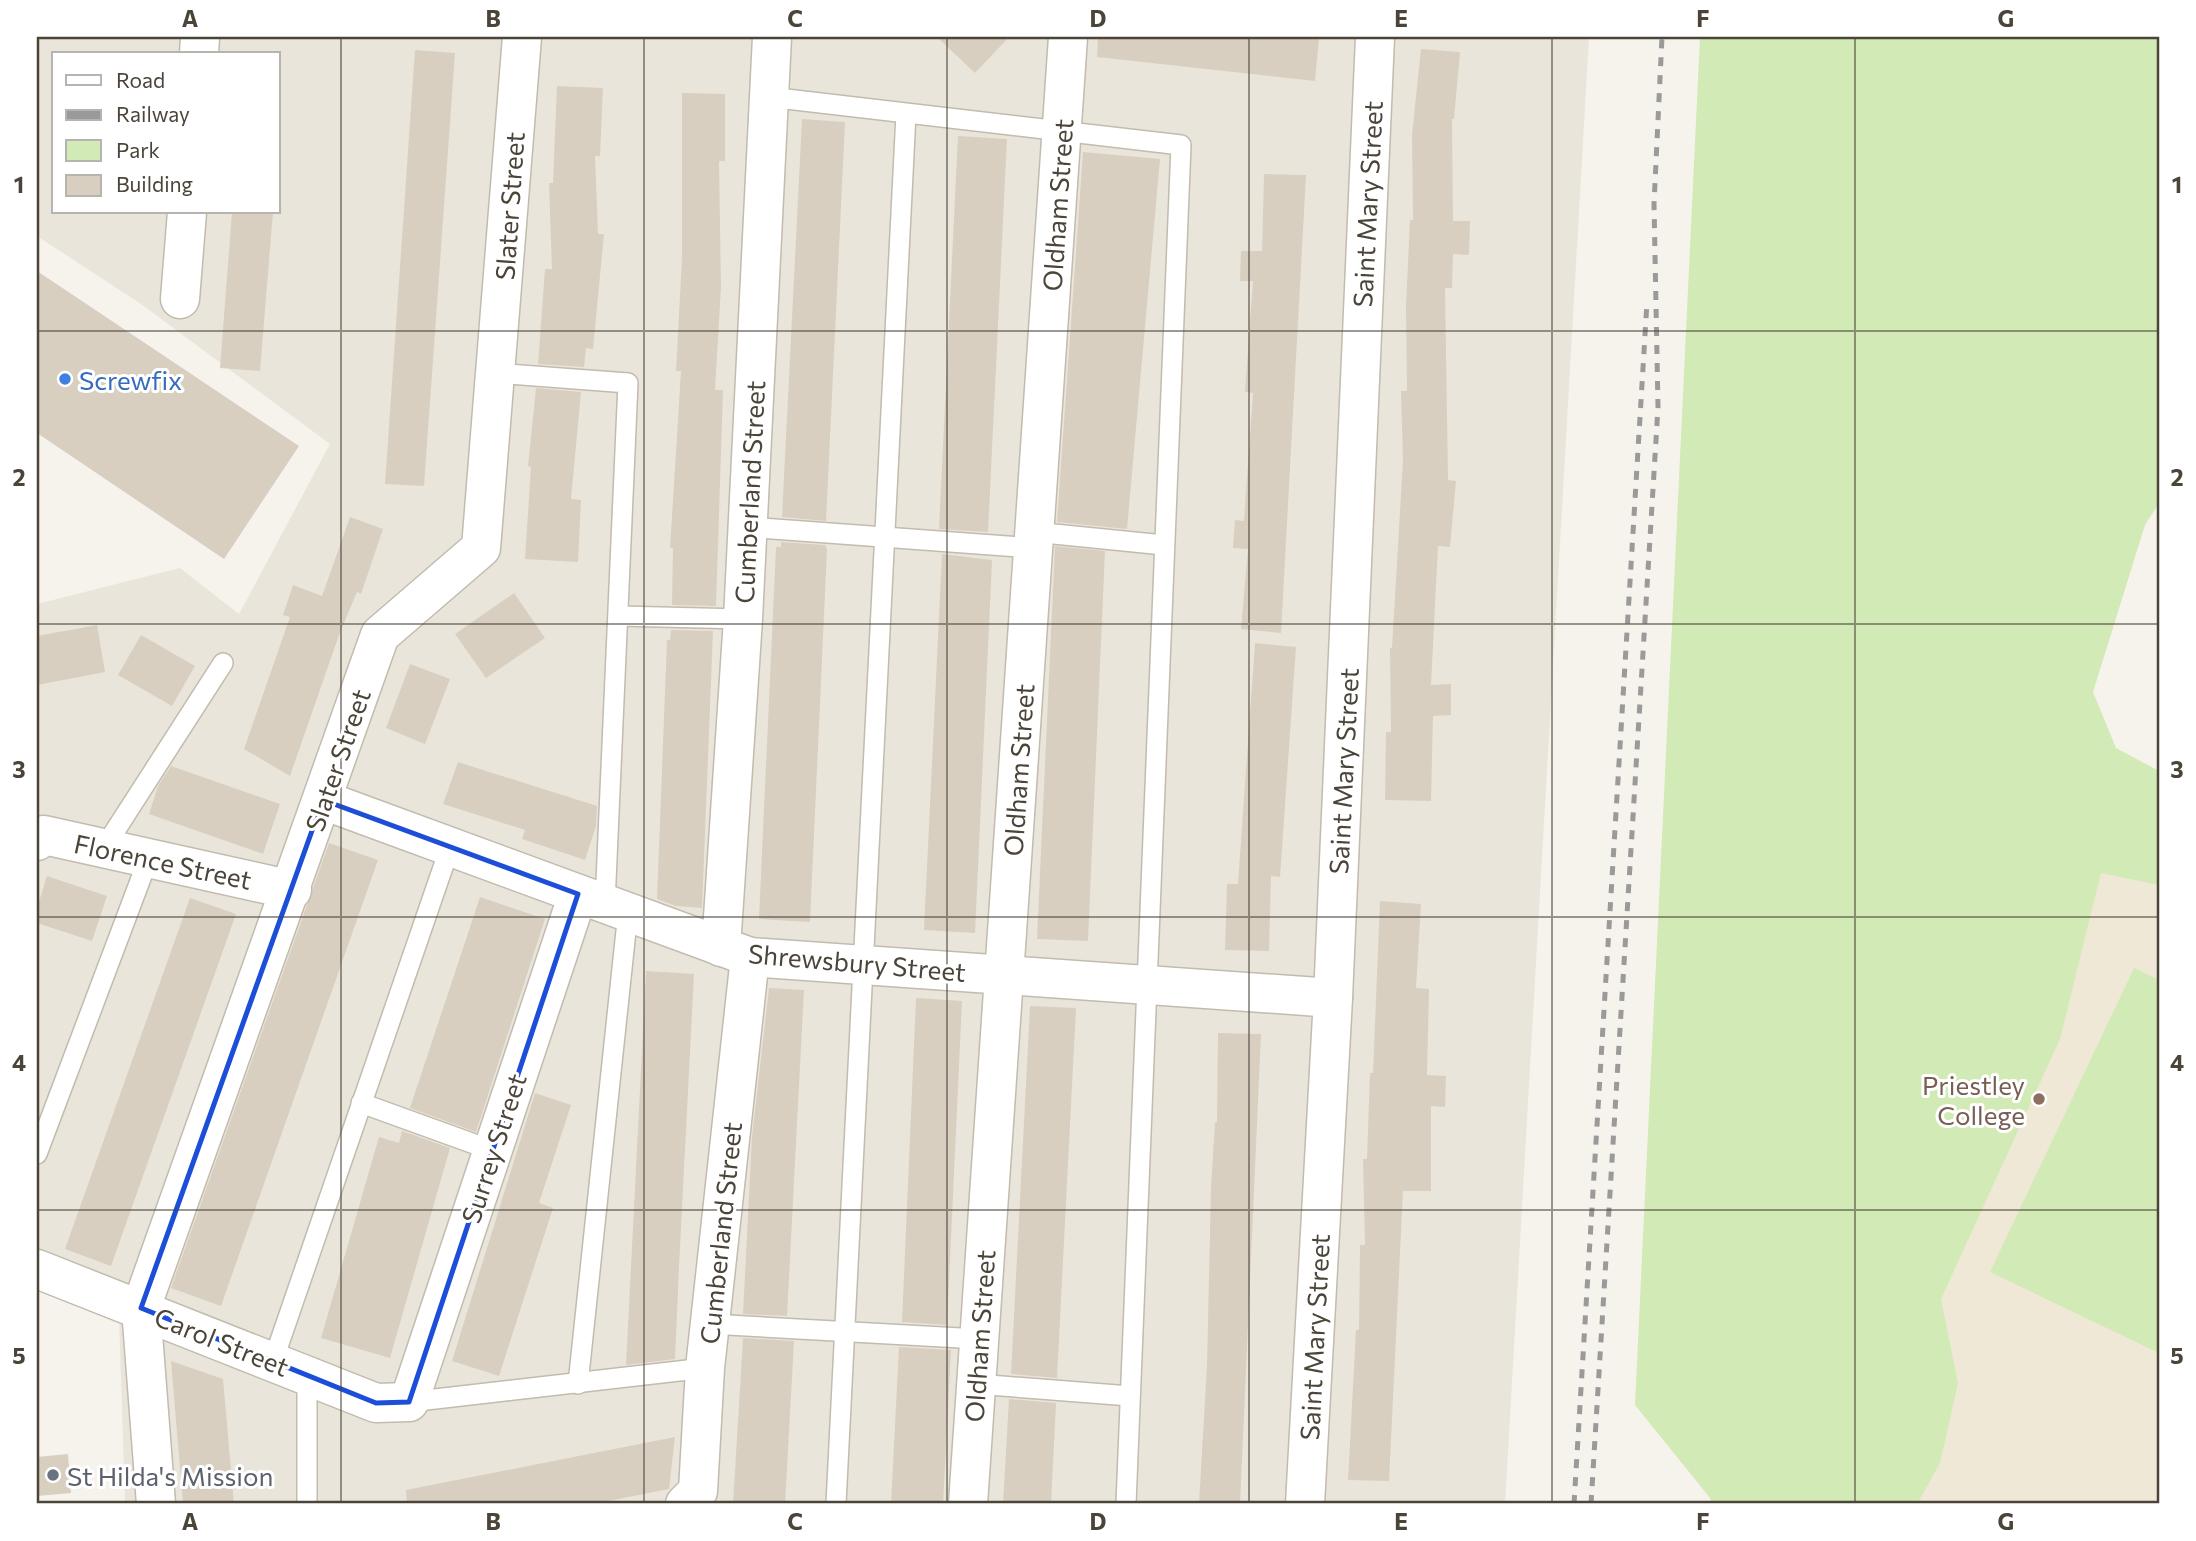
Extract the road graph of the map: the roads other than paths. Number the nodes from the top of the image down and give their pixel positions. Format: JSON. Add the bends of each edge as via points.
{"nodes":[{"id":1,"x":522,"y":37,"type":"edge"},
{"id":2,"x":772,"y":37,"type":"edge"},
{"id":3,"x":1068,"y":37,"type":"edge"},
{"id":4,"x":1375,"y":37,"type":"edge"},
{"id":5,"x":769,"y":97,"type":"junction"},
{"id":6,"x":906,"y":114,"type":"junction"},
{"id":7,"x":1062,"y":133,"type":"junction"},
{"id":8,"x":187,"y":214,"type":"edge"},
{"id":9,"x":180,"y":299,"type":"dead end"},
{"id":10,"x":495,"y":373,"type":"junction"},
{"id":11,"x":747,"y":527,"type":"junction"},
{"id":12,"x":885,"y":537,"type":"junction"},
{"id":13,"x":1033,"y":540,"type":"junction"},
{"id":14,"x":1164,"y":545,"type":"junction"},
{"id":15,"x":619,"y":617,"type":"junction"},
{"id":16,"x":743,"y":619,"type":"junction"},
{"id":17,"x":223,"y":663,"type":"dead end"},
{"id":18,"x":323,"y":800,"type":"junction"},
{"id":19,"x":37,"y":841,"type":"edge"},
{"id":20,"x":450,"y":847,"type":"junction"},
{"id":21,"x":104,"y":848,"type":"junction"},
{"id":22,"x":149,"y":857,"type":"junction"},
{"id":23,"x":292,"y":890,"type":"junction"},
{"id":24,"x":603,"y":903,"type":"junction"},
{"id":25,"x":736,"y":952,"type":"junction"},
{"id":26,"x":864,"y":964,"type":"junction"},
{"id":27,"x":1004,"y":974,"type":"junction"},
{"id":28,"x":1145,"y":985,"type":"junction"},
{"id":29,"x":1333,"y":998,"type":"junction"},
{"id":30,"x":361,"y":1103,"type":"junction"},
{"id":31,"x":491,"y":1150,"type":"junction"},
{"id":32,"x":37,"y":1154,"type":"edge"},
{"id":33,"x":37,"y":1269,"type":"edge"},
{"id":34,"x":141,"y":1308,"type":"junction"},
{"id":35,"x":710,"y":1324,"type":"junction"},
{"id":36,"x":845,"y":1330,"type":"junction"},
{"id":37,"x":979,"y":1339,"type":"junction"},
{"id":38,"x":272,"y":1364,"type":"junction"},
{"id":39,"x":705,"y":1368,"type":"junction"},
{"id":40,"x":307,"y":1376,"type":"junction"},
{"id":41,"x":578,"y":1384,"type":"junction"},
{"id":42,"x":976,"y":1384,"type":"junction"},
{"id":43,"x":1130,"y":1396,"type":"junction"},
{"id":44,"x":409,"y":1402,"type":"junction"},
{"id":45,"x":156,"y":1504,"type":"edge"},
{"id":46,"x":307,"y":1504,"type":"edge"},
{"id":47,"x":685,"y":1504,"type":"edge"},
{"id":48,"x":836,"y":1504,"type":"edge"},
{"id":49,"x":968,"y":1504,"type":"edge"},
{"id":50,"x":1126,"y":1504,"type":"edge"},
{"id":51,"x":1305,"y":1504,"type":"edge"}],
"edges":[{"from":1,"to":10,"type":"street","name":"Slater Street"},
{"from":2,"to":5,"type":"street","name":"Cumberland Street"},
{"from":3,"to":7,"type":"street","name":"Oldham Street"},
{"from":4,"to":29,"type":"street","name":"Saint Mary Street"},
{"from":5,"to":6,"type":"lane"},
{"from":5,"to":11,"type":"street","name":"Cumberland Street"},
{"from":6,"to":7,"type":"lane"},
{"from":6,"to":12,"type":"lane"},
{"from":7,"to":13,"type":"street","name":"Oldham Street"},
{"from":7,"to":14,"type":"lane","via":[[1181,145]]},
{"from":8,"to":9,"type":"street"},
{"from":10,"to":15,"type":"lane","via":[[628,383]]},
{"from":10,"to":18,"type":"street","name":"Slater Street","via":[[481,548],[380,635]]},
{"from":11,"to":12,"type":"lane"},
{"from":11,"to":16,"type":"street","name":"Cumberland Street"},
{"from":12,"to":13,"type":"lane"},
{"from":12,"to":26,"type":"lane"},
{"from":13,"to":14,"type":"lane"},
{"from":13,"to":27,"type":"street","name":"Oldham Street"},
{"from":14,"to":28,"type":"lane"},
{"from":15,"to":16,"type":"lane"},
{"from":15,"to":24,"type":"lane"},
{"from":16,"to":25,"type":"street","name":"Cumberland Street"},
{"from":17,"to":21,"type":"lane"},
{"from":18,"to":20,"type":"street","name":"Shrewsbury Street"},
{"from":18,"to":23,"type":"street","name":"Slater Street"},
{"from":19,"to":21,"type":"street","name":"Florence Street","via":[[44,835]]},
{"from":20,"to":24,"type":"street","name":"Shrewsbury Street"},
{"from":20,"to":30,"type":"lane"},
{"from":21,"to":22,"type":"street","name":"Florence Street"},
{"from":22,"to":23,"type":"street","name":"Florence Street"},
{"from":22,"to":32,"type":"lane"},
{"from":23,"to":34,"type":"street","name":"Slater Street"},
{"from":24,"to":25,"type":"street","name":"Shrewsbury Street"},
{"from":24,"to":31,"type":"street","name":"Surrey Street"},
{"from":24,"to":41,"type":"lane"},
{"from":25,"to":26,"type":"street","name":"Shrewsbury Street"},
{"from":25,"to":35,"type":"street","name":"Cumberland Street"},
{"from":26,"to":27,"type":"street","name":"Shrewsbury Street"},
{"from":26,"to":36,"type":"lane"},
{"from":27,"to":28,"type":"street","name":"Shrewsbury Street"},
{"from":27,"to":37,"type":"street","name":"Oldham Street"},
{"from":28,"to":29,"type":"street","name":"Shrewsbury Street"},
{"from":28,"to":43,"type":"lane"},
{"from":29,"to":51,"type":"street","name":"Saint Mary Street"},
{"from":30,"to":31,"type":"lane"},
{"from":30,"to":38,"type":"lane"},
{"from":31,"to":44,"type":"street","name":"Surrey Street"},
{"from":33,"to":34,"type":"street","name":"Carol Street"},
{"from":34,"to":38,"type":"street","name":"Carol Street"},
{"from":34,"to":45,"type":"street","name":"Slater Street"},
{"from":35,"to":36,"type":"lane"},
{"from":35,"to":39,"type":"street","name":"Cumberland Street"},
{"from":36,"to":37,"type":"lane"},
{"from":36,"to":48,"type":"lane"},
{"from":37,"to":42,"type":"street","name":"Oldham Street"},
{"from":38,"to":40,"type":"street","name":"Carol Street"},
{"from":39,"to":41,"type":"lane"},
{"from":39,"to":47,"type":"street","name":"Cumberland Street","via":[[698,1491]]},
{"from":40,"to":44,"type":"street","name":"Carol Street","via":[[376,1403]]},
{"from":40,"to":46,"type":"lane"},
{"from":41,"to":44,"type":"lane"},
{"from":42,"to":43,"type":"lane"},
{"from":42,"to":49,"type":"street","name":"Oldham Street"},
{"from":43,"to":50,"type":"lane"}]}
